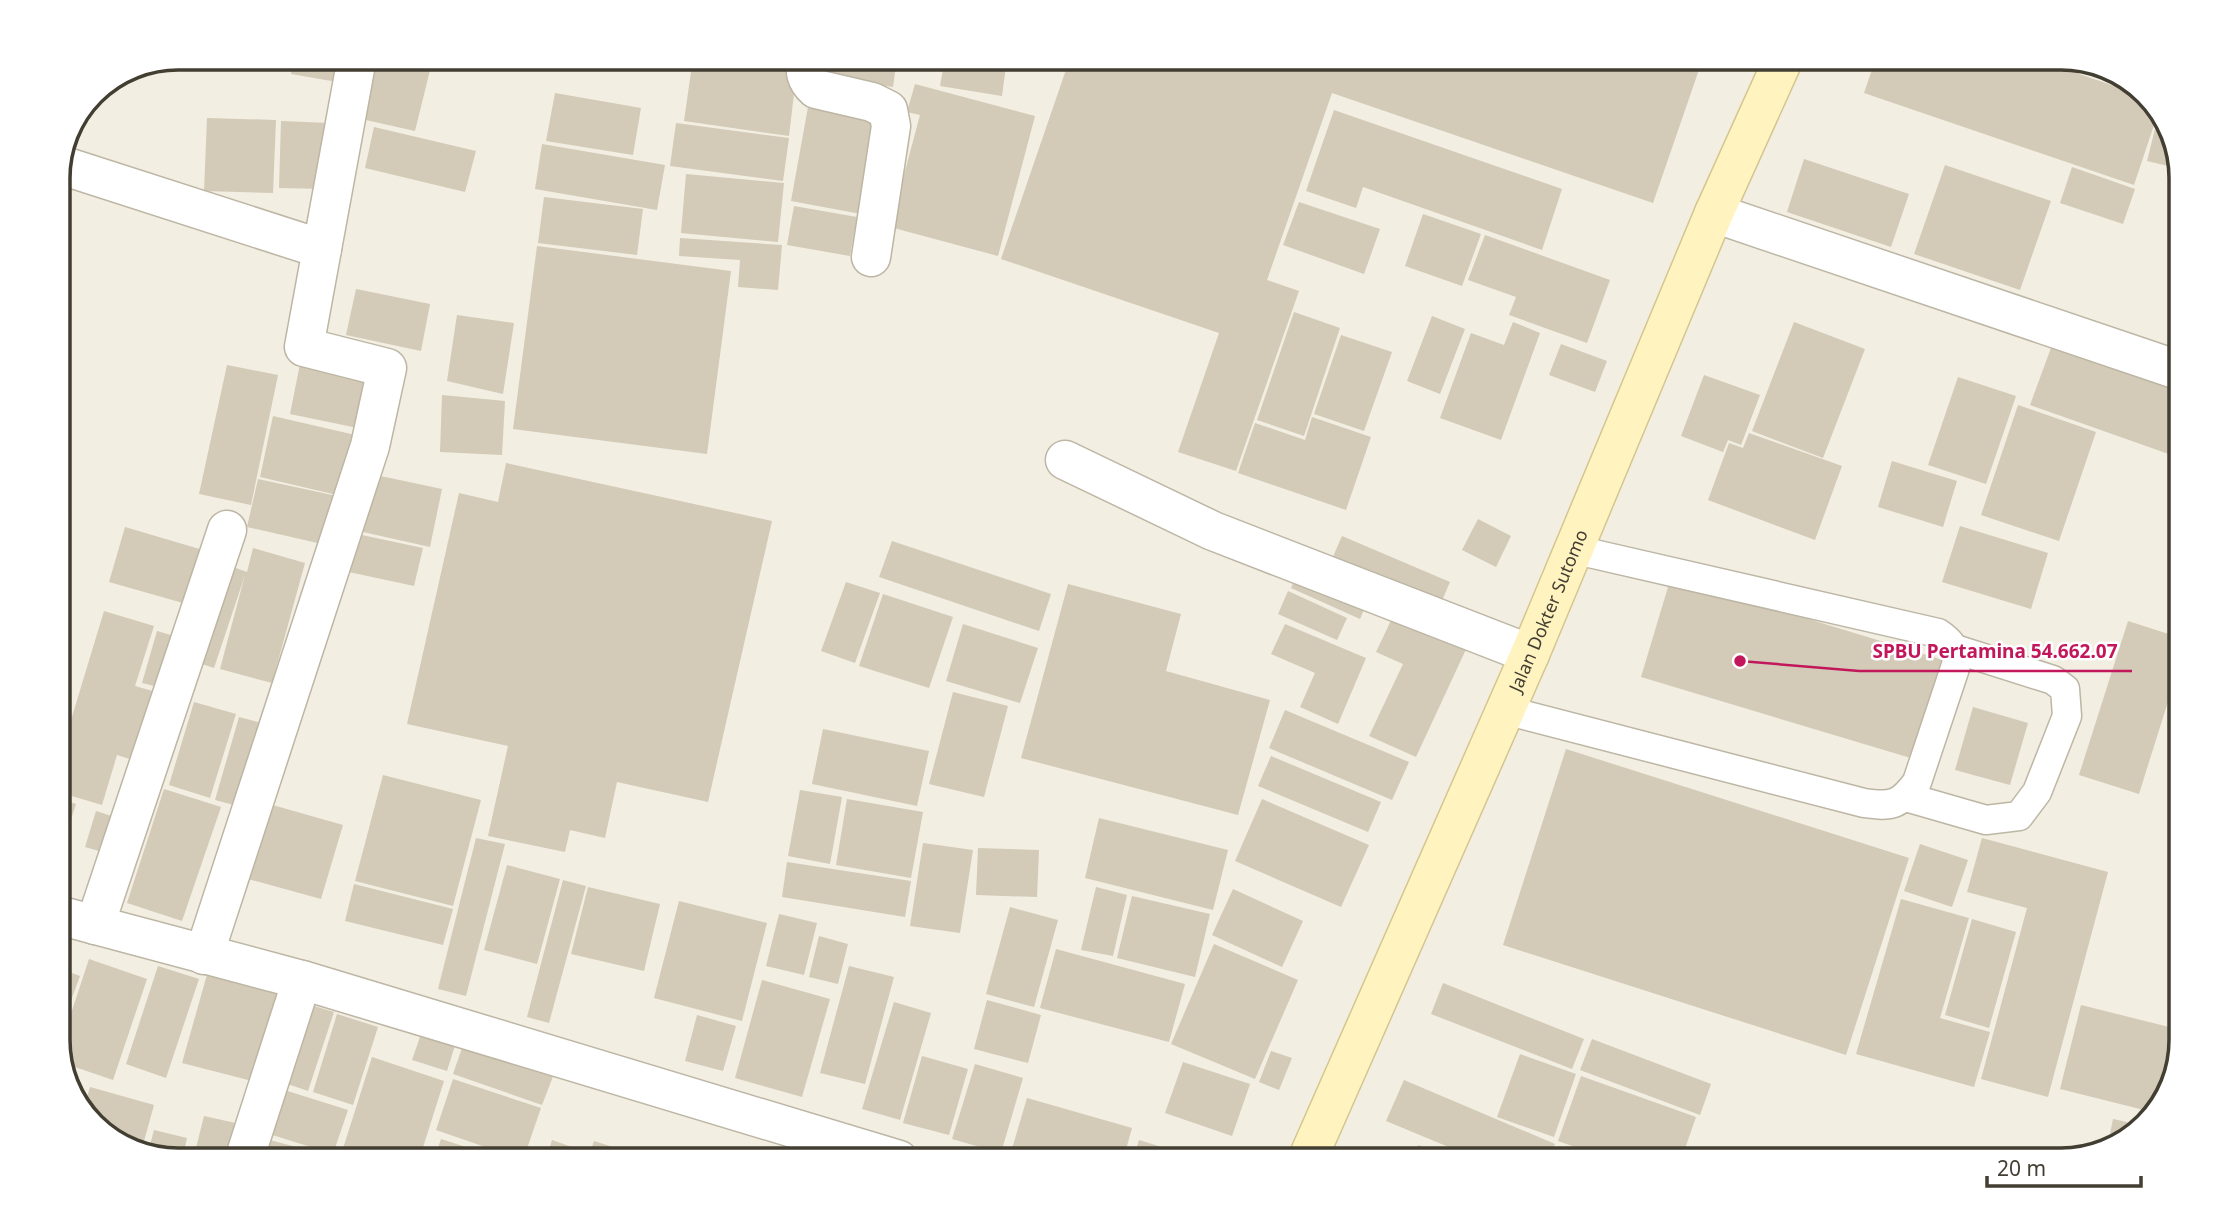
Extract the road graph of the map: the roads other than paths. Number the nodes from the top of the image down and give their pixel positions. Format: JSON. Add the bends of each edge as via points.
{"nodes":[{"id":1,"x":355,"y":70,"type":"edge"},
{"id":2,"x":805,"y":70,"type":"edge"},
{"id":3,"x":1779,"y":70,"type":"edge"},
{"id":4,"x":71,"y":168,"type":"edge"},
{"id":5,"x":1714,"y":213,"type":"junction"},
{"id":6,"x":322,"y":249,"type":"junction"},
{"id":7,"x":870,"y":257,"type":"dead end"},
{"id":8,"x":2169,"y":367,"type":"edge"},
{"id":9,"x":1065,"y":460,"type":"dead end"},
{"id":10,"x":227,"y":530,"type":"dead end"},
{"id":11,"x":1573,"y":549,"type":"junction"},
{"id":12,"x":1955,"y":649,"type":"junction"},
{"id":13,"x":1530,"y":654,"type":"junction"},
{"id":14,"x":1505,"y":710,"type":"junction"},
{"id":15,"x":1906,"y":797,"type":"junction"},
{"id":16,"x":70,"y":918,"type":"edge"},
{"id":17,"x":95,"y":925,"type":"junction"},
{"id":18,"x":204,"y":955,"type":"junction"},
{"id":19,"x":302,"y":981,"type":"junction"},
{"id":20,"x":248,"y":1148,"type":"edge"},
{"id":21,"x":859,"y":1148,"type":"edge"},
{"id":22,"x":1312,"y":1148,"type":"edge"}],
"edges":[{"from":1,"to":6,"type":"street"},
{"from":2,"to":7,"type":"street","via":[[816,89],[888,110],[891,126]]},
{"from":3,"to":5,"type":"main road","name":"Jalan Dokter Sutomo"},
{"from":4,"to":6,"type":"street"},
{"from":5,"to":8,"type":"street"},
{"from":5,"to":11,"type":"main road","name":"Jalan Dokter Sutomo"},
{"from":6,"to":18,"type":"street","via":[[304,347],[387,368],[370,446]]},
{"from":9,"to":13,"type":"street","via":[[1213,531]]},
{"from":10,"to":17,"type":"street"},
{"from":11,"to":12,"type":"lane","via":[[1938,633]]},
{"from":11,"to":13,"type":"main road","name":"Jalan Dokter Sutomo"},
{"from":12,"to":15,"type":"lane","via":[[1957,662],[1917,782]]},
{"from":12,"to":15,"type":"lane","via":[[2053,680],[2066,689],[2067,716],[2037,792],[2019,816],[1986,820]]},
{"from":13,"to":14,"type":"main road","name":"Jalan Dokter Sutomo"},
{"from":14,"to":15,"type":"lane","via":[[1864,803],[1885,806]]},
{"from":14,"to":22,"type":"main road","name":"Jalan Dokter Sutomo"},
{"from":16,"to":17,"type":"street"},
{"from":17,"to":18,"type":"street"},
{"from":18,"to":19,"type":"street"},
{"from":19,"to":20,"type":"street"},
{"from":19,"to":21,"type":"street"}]}
